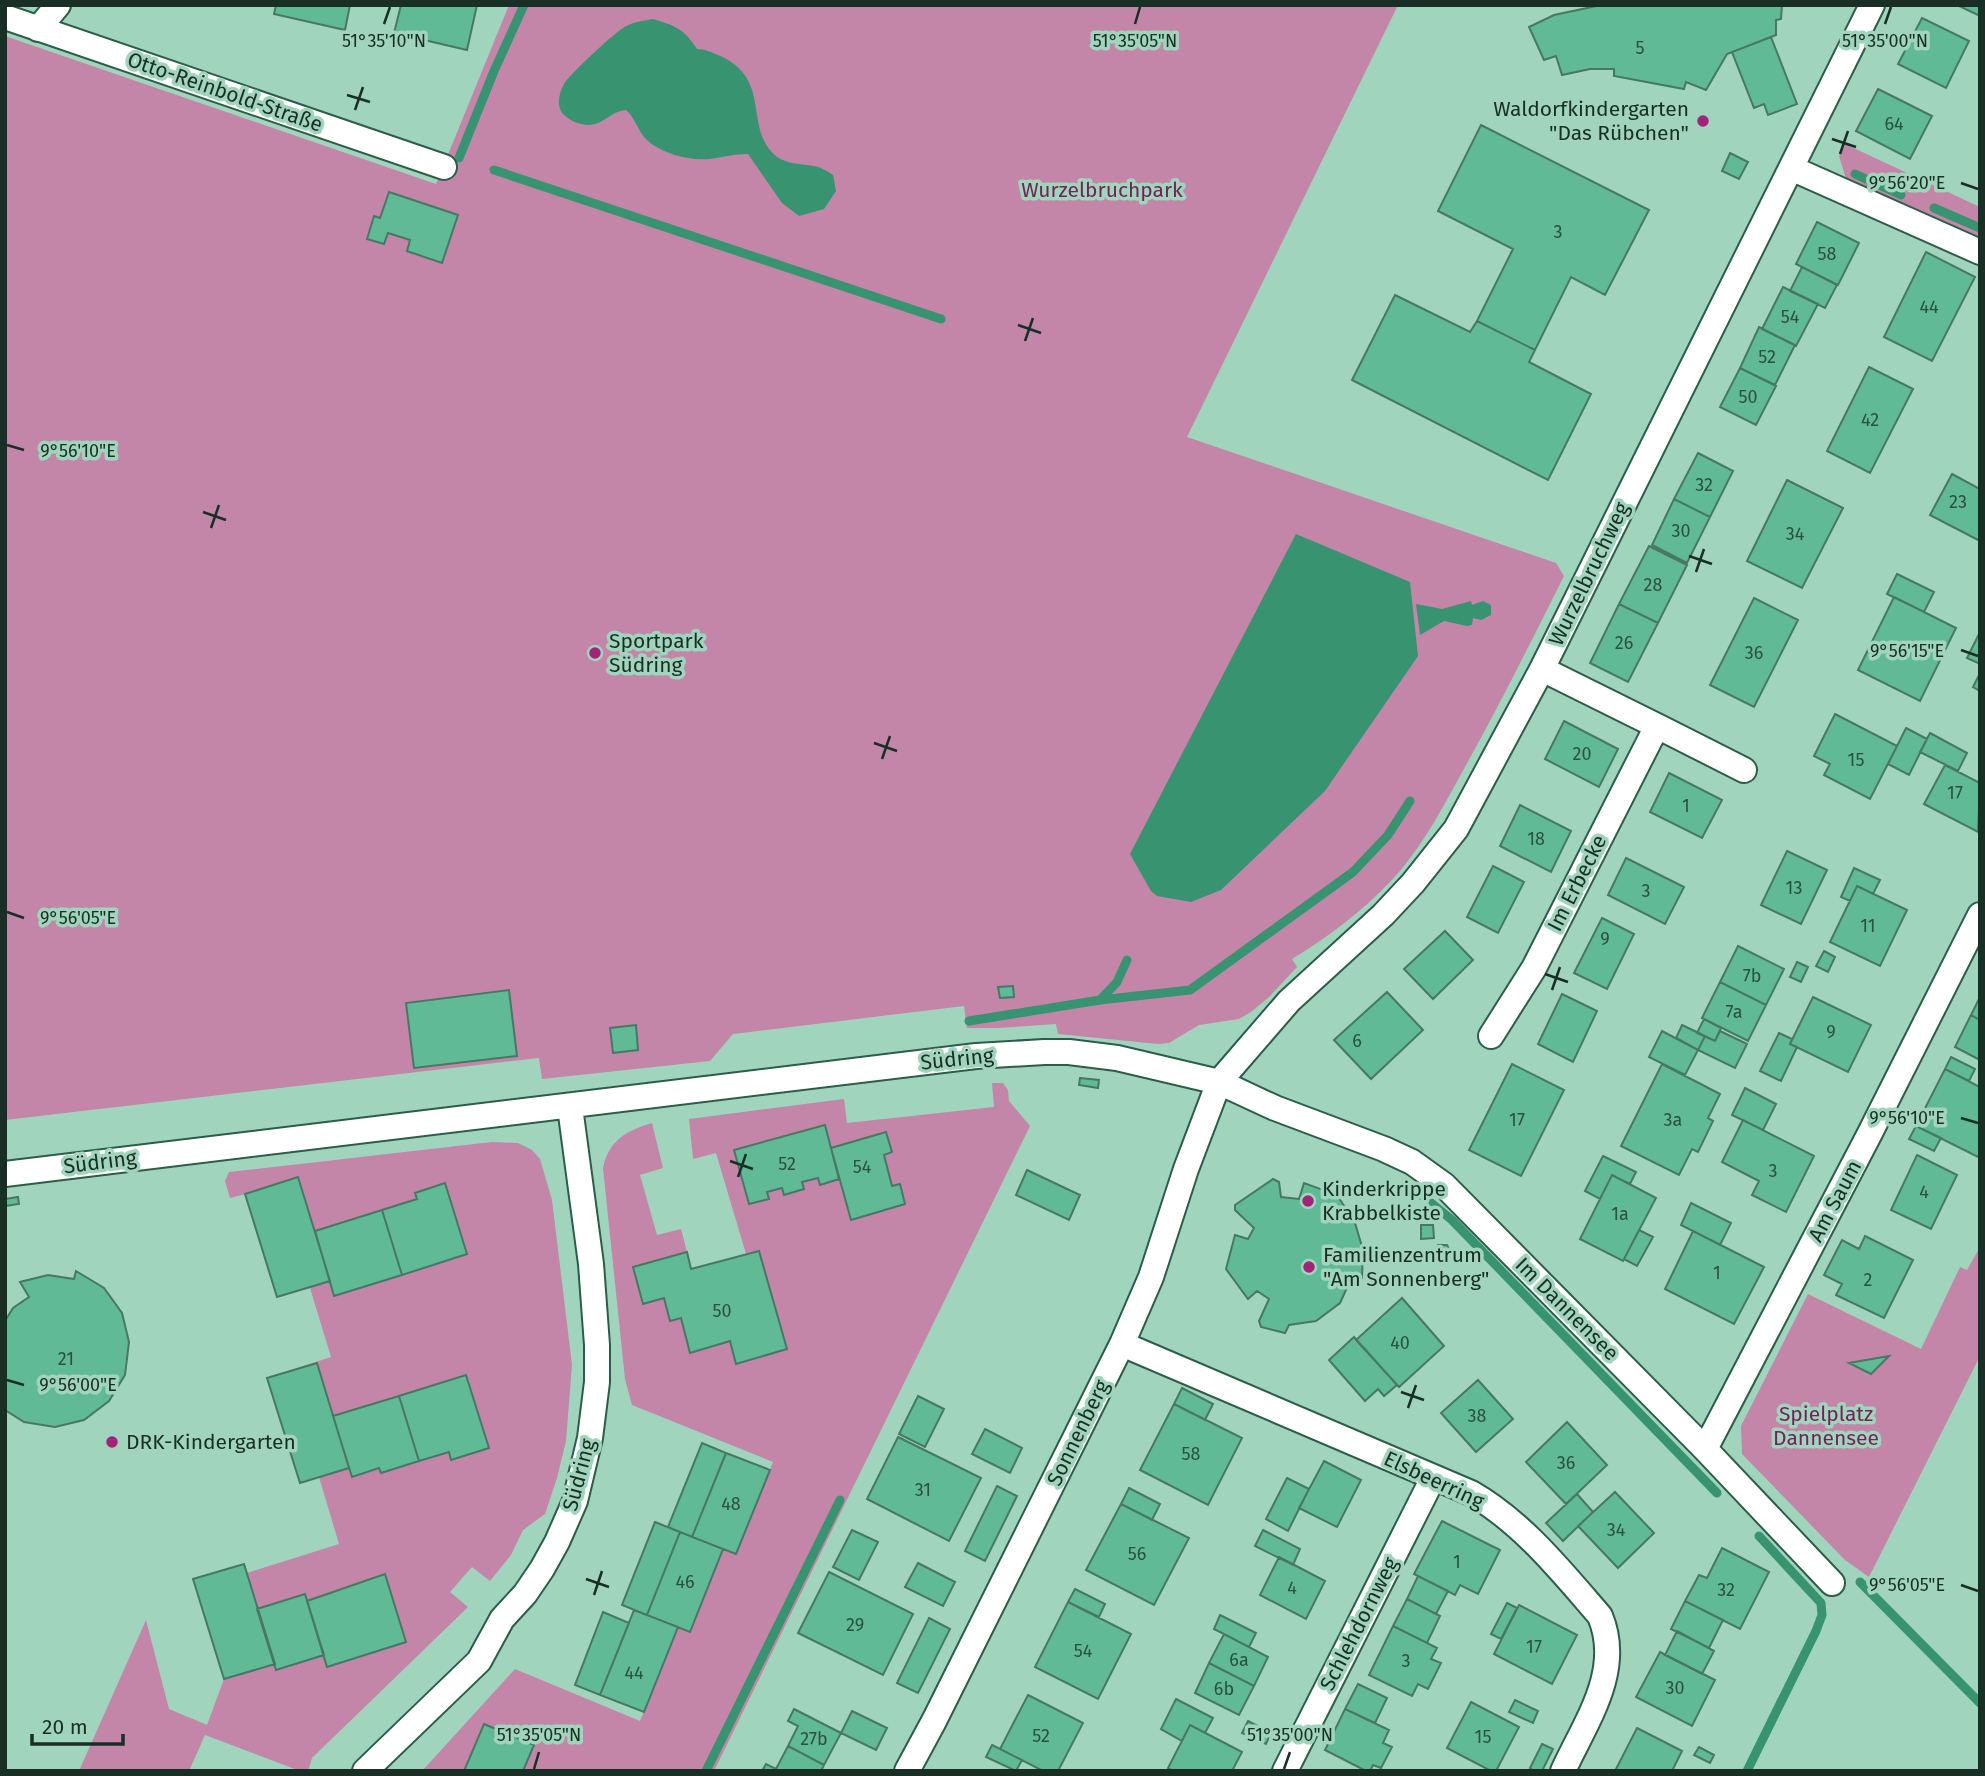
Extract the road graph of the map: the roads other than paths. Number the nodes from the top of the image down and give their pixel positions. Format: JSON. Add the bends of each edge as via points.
{"nodes":[{"id":1,"x":58,"y":5,"type":"edge"},
{"id":2,"x":1872,"y":5,"type":"edge"},
{"id":3,"x":5,"y":17,"type":"edge"},
{"id":4,"x":38,"y":29,"type":"junction"},
{"id":5,"x":444,"y":167,"type":"dead end"},
{"id":6,"x":1791,"y":168,"type":"junction"},
{"id":7,"x":1980,"y":252,"type":"edge"},
{"id":8,"x":1542,"y":668,"type":"junction"},
{"id":9,"x":1657,"y":726,"type":"junction"},
{"id":10,"x":1744,"y":769,"type":"dead end"},
{"id":11,"x":1980,"y":915,"type":"edge"},
{"id":12,"x":1491,"y":1035,"type":"dead end"},
{"id":13,"x":1219,"y":1082,"type":"junction"},
{"id":14,"x":570,"y":1107,"type":"junction"},
{"id":15,"x":5,"y":1174,"type":"edge"},
{"id":16,"x":1122,"y":1344,"type":"junction"},
{"id":17,"x":1705,"y":1448,"type":"junction"},
{"id":18,"x":1433,"y":1478,"type":"junction"},
{"id":19,"x":1832,"y":1583,"type":"dead end"},
{"id":20,"x":365,"y":1771,"type":"edge"},
{"id":21,"x":907,"y":1771,"type":"edge"},
{"id":22,"x":1284,"y":1771,"type":"edge"},
{"id":23,"x":1563,"y":1771,"type":"edge"}],
"edges":[{"from":1,"to":4,"type":"street"},
{"from":2,"to":6,"type":"street","name":"Wurzelbruchweg"},
{"from":3,"to":4,"type":"street","name":"Otto-Reinbold-Straße"},
{"from":4,"to":5,"type":"street","name":"Otto-Reinbold-Straße"},
{"from":6,"to":7,"type":"street"},
{"from":6,"to":8,"type":"street","name":"Wurzelbruchweg"},
{"from":8,"to":9,"type":"street"},
{"from":8,"to":13,"type":"street","name":"Wurzelbruchweg","via":[[1436,856],[1383,915],[1289,1001]]},
{"from":9,"to":10,"type":"street"},
{"from":9,"to":12,"type":"street","name":"Im Erbecke","via":[[1534,968]]},
{"from":11,"to":17,"type":"street","name":"Am Saum"},
{"from":13,"to":14,"type":"street","name":"Südring","via":[[1117,1058],[1044,1052],[976,1056]]},
{"from":13,"to":16,"type":"street","name":"Sonnenberg","via":[[1151,1277]]},
{"from":13,"to":17,"type":"street","name":"Im Dannensee","via":[[1384,1149],[1444,1185]]},
{"from":14,"to":15,"type":"street","name":"Südring"},
{"from":14,"to":20,"type":"street","name":"Südring","via":[[597,1345],[590,1438],[575,1501],[542,1569],[502,1619],[479,1661]]},
{"from":16,"to":18,"type":"street","name":"Elsbeerring"},
{"from":16,"to":21,"type":"street","name":"Sonnenberg"},
{"from":17,"to":19,"type":"street","name":"Im Dannensee"},
{"from":18,"to":22,"type":"street","name":"Schlehdornweg"},
{"from":18,"to":23,"type":"street","name":"Elsbeerring","via":[[1488,1503],[1519,1528],[1600,1616],[1609,1656],[1606,1679]]}]}
